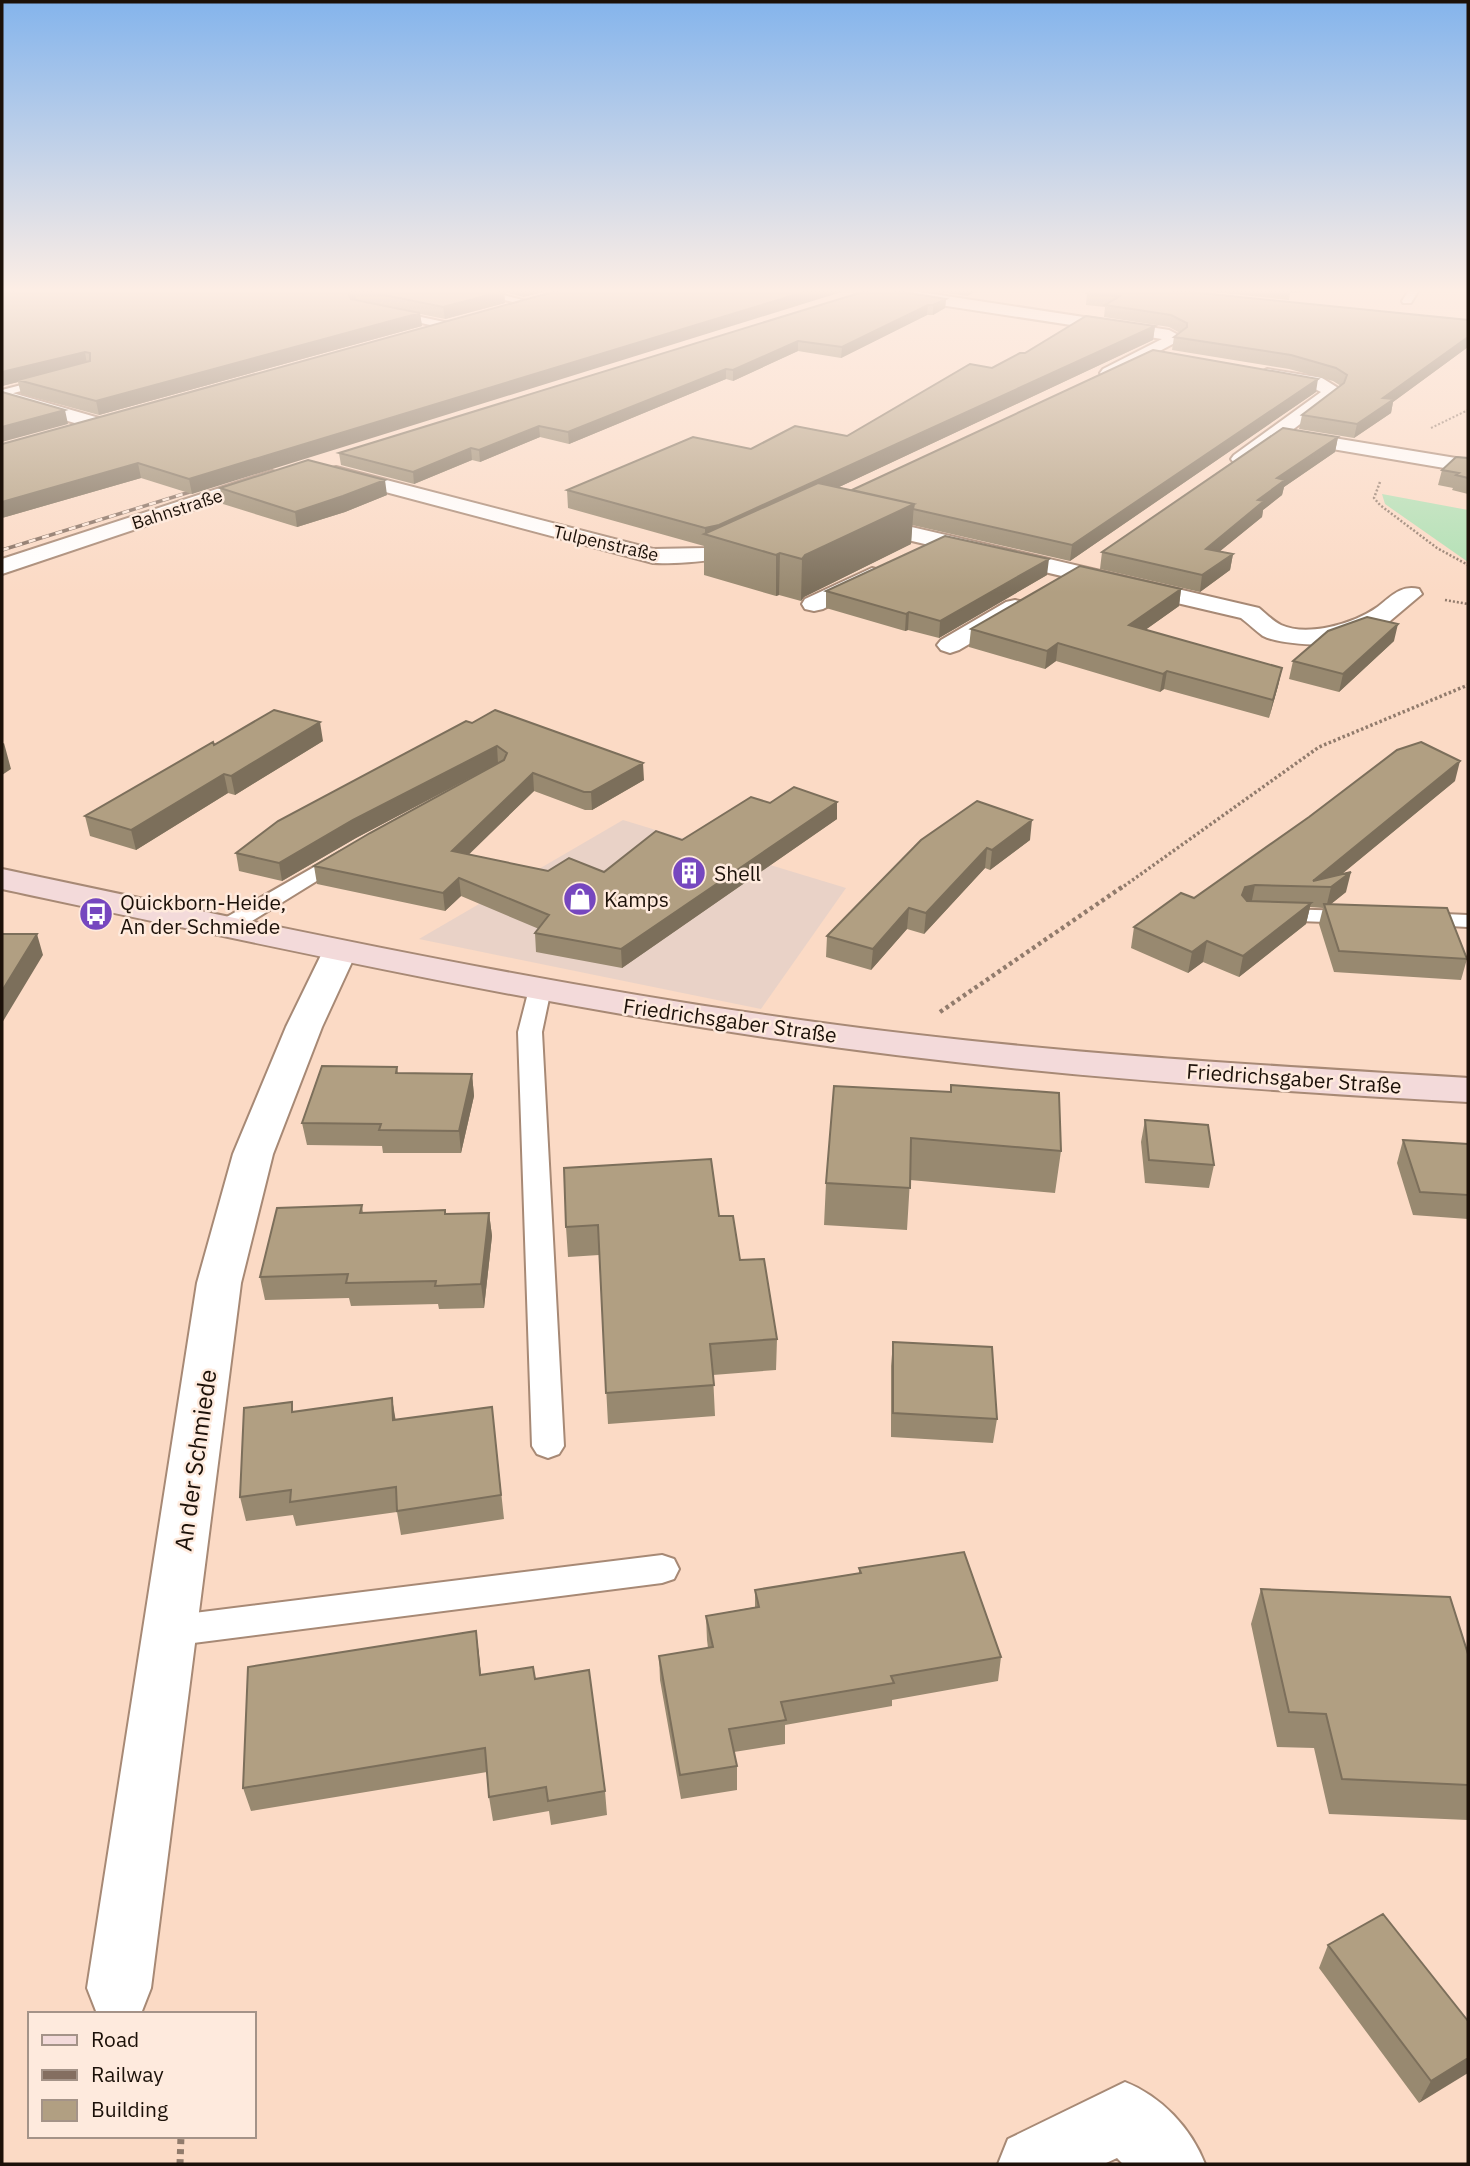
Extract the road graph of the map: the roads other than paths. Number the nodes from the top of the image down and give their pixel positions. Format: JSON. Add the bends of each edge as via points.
{"nodes":[{"id":1,"x":1334,"y":391,"type":"edge"},
{"id":2,"x":2,"y":394,"type":"edge"},
{"id":3,"x":120,"y":418,"type":"edge"},
{"id":4,"x":99,"y":424,"type":"junction"},
{"id":5,"x":63,"y":434,"type":"edge"},
{"id":6,"x":1276,"y":434,"type":"junction"},
{"id":7,"x":317,"y":463,"type":"joint"},
{"id":8,"x":1468,"y":467,"type":"edge"},
{"id":9,"x":1221,"y":472,"type":"edge"},
{"id":10,"x":841,"y":517,"type":"edge"},
{"id":11,"x":771,"y":531,"type":"edge"},
{"id":12,"x":941,"y":541,"type":"junction"},
{"id":13,"x":1098,"y":557,"type":"dead end"},
{"id":14,"x":2,"y":567,"type":"edge"},
{"id":15,"x":1075,"y":572,"type":"junction"},
{"id":16,"x":1409,"y":594,"type":"dead end"},
{"id":17,"x":814,"y":604,"type":"edge"},
{"id":18,"x":950,"y":645,"type":"dead end"},
{"id":19,"x":364,"y":844,"type":"edge"},
{"id":20,"x":2,"y":879,"type":"edge"},
{"id":21,"x":1251,"y":914,"type":"edge"},
{"id":22,"x":1373,"y":918,"type":"edge"},
{"id":23,"x":1400,"y":919,"type":"edge"},
{"id":24,"x":1468,"y":921,"type":"edge"},
{"id":25,"x":226,"y":927,"type":"junction"},
{"id":26,"x":340,"y":951,"type":"junction"},
{"id":27,"x":540,"y":989,"type":"junction"},
{"id":28,"x":1468,"y":1090,"type":"edge"},
{"id":29,"x":548,"y":1446,"type":"dead end"},
{"id":30,"x":662,"y":1569,"type":"dead end"},
{"id":31,"x":170,"y":1631,"type":"junction"},
{"id":32,"x":119,"y":1988,"type":"dead end"},
{"id":33,"x":1033,"y":2164,"type":"edge"},
{"id":34,"x":1170,"y":2164,"type":"edge"}],
"edges":[{"from":1,"to":6,"type":"street"},
{"from":2,"to":4,"type":"street"},
{"from":3,"to":4,"type":"street"},
{"from":4,"to":5,"type":"street"},
{"from":6,"to":8,"type":"street"},
{"from":6,"to":9,"type":"street"},
{"from":7,"to":11,"type":"street","name":"Tulpenstraße","via":[[653,556],[690,559],[726,552]]},
{"from":7,"to":14,"type":"street","name":"Bahnstraße"},
{"from":10,"to":12,"type":"street"},
{"from":12,"to":15,"type":"street"},
{"from":12,"to":17,"type":"street"},
{"from":13,"to":15,"type":"street"},
{"from":15,"to":16,"type":"street","via":[[1250,613],[1274,632],[1326,638],[1381,617]]},
{"from":15,"to":18,"type":"street"},
{"from":19,"to":25,"type":"lane"},
{"from":20,"to":25,"type":"main road","name":"Friedrichsgaber Straße"},
{"from":21,"to":22,"type":"lane"},
{"from":23,"to":24,"type":"lane"},
{"from":25,"to":26,"type":"main road","name":"Friedrichsgaber Straße"},
{"from":26,"to":27,"type":"main road","name":"Friedrichsgaber Straße"},
{"from":26,"to":31,"type":"street","name":"An der Schmiede","via":[[253,1154],[219,1283]]},
{"from":27,"to":28,"type":"main road","name":"Friedrichsgaber Straße","via":[[888,1042],[1286,1079]]},
{"from":27,"to":29,"type":"lane","via":[[530,1032]]},
{"from":30,"to":31,"type":"lane"},
{"from":31,"to":32,"type":"street","name":"An der Schmiede"},
{"from":33,"to":34,"type":"street","via":[[1125,2116]]}]}
